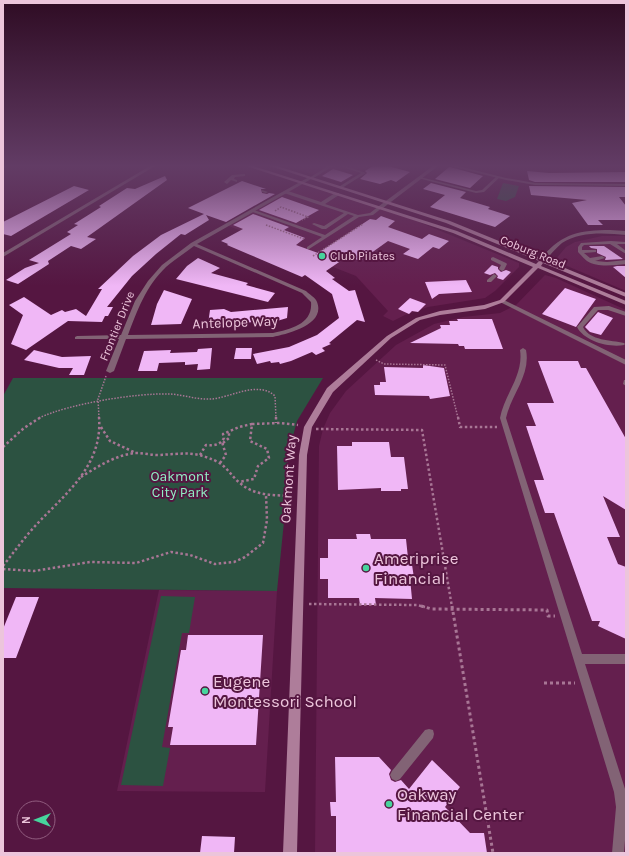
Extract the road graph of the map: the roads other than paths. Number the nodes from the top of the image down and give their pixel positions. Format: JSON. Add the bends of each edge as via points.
{"nodes":[{"id":1,"x":86,"y":206,"type":"edge"},
{"id":2,"x":261,"y":206,"type":"edge"},
{"id":3,"x":328,"y":206,"type":"edge"},
{"id":4,"x":377,"y":206,"type":"edge"},
{"id":5,"x":397,"y":206,"type":"edge"},
{"id":6,"x":381,"y":207,"type":"junction"},
{"id":7,"x":252,"y":211,"type":"junction"},
{"id":8,"x":348,"y":212,"type":"junction"},
{"id":9,"x":358,"y":216,"type":"junction"},
{"id":10,"x":314,"y":224,"type":"dead end"},
{"id":11,"x":603,"y":232,"type":"junction"},
{"id":12,"x":626,"y":233,"type":"edge"},
{"id":13,"x":325,"y":238,"type":"junction"},
{"id":14,"x":611,"y":242,"type":"junction"},
{"id":15,"x":626,"y":243,"type":"edge"},
{"id":16,"x":193,"y":244,"type":"junction"},
{"id":17,"x":618,"y":247,"type":"junction"},
{"id":18,"x":309,"y":248,"type":"dead end"},
{"id":19,"x":610,"y":248,"type":"dead end"},
{"id":20,"x":594,"y":251,"type":"dead end"},
{"id":21,"x":580,"y":252,"type":"junction"},
{"id":22,"x":626,"y":254,"type":"edge"},
{"id":23,"x":3,"y":255,"type":"edge"},
{"id":24,"x":619,"y":256,"type":"dead end"},
{"id":25,"x":602,"y":258,"type":"dead end"},
{"id":26,"x":493,"y":259,"type":"dead end"},
{"id":27,"x":543,"y":260,"type":"junction"},
{"id":28,"x":588,"y":260,"type":"junction"},
{"id":29,"x":626,"y":262,"type":"edge"},
{"id":30,"x":537,"y":265,"type":"junction"},
{"id":31,"x":502,"y":268,"type":"dead end"},
{"id":32,"x":494,"y":276,"type":"dead end"},
{"id":33,"x":489,"y":281,"type":"dead end"},
{"id":34,"x":626,"y":295,"type":"edge"},
{"id":35,"x":502,"y":301,"type":"junction"},
{"id":36,"x":626,"y":303,"type":"edge"},
{"id":37,"x":626,"y":314,"type":"edge"},
{"id":38,"x":123,"y":337,"type":"junction"},
{"id":39,"x":77,"y":338,"type":"dead end"},
{"id":40,"x":625,"y":343,"type":"edge"},
{"id":41,"x":523,"y":350,"type":"dead end"},
{"id":42,"x":626,"y":363,"type":"edge"},
{"id":43,"x":110,"y":371,"type":"road end"},
{"id":44,"x":578,"y":659,"type":"junction"},
{"id":45,"x":626,"y":659,"type":"edge"},
{"id":46,"x":429,"y":734,"type":"dead end"},
{"id":47,"x":396,"y":776,"type":"dead end"},
{"id":48,"x":290,"y":853,"type":"edge"},
{"id":49,"x":618,"y":853,"type":"edge"}],
"edges":[{"from":1,"to":23,"type":"street"},
{"from":2,"to":7,"type":"street","name":"Frontier Drive"},
{"from":3,"to":8,"type":"lane"},
{"from":4,"to":6,"type":"main road","name":"Coburg Road"},
{"from":5,"to":27,"type":"main road","name":"Coburg Road","via":[[448,222]]},
{"from":6,"to":9,"type":"lane","via":[[371,214]]},
{"from":6,"to":30,"type":"main road","name":"Coburg Road","via":[[455,232]]},
{"from":7,"to":13,"type":"lane"},
{"from":7,"to":16,"type":"street","name":"Frontier Drive"},
{"from":8,"to":9,"type":"lane"},
{"from":8,"to":10,"type":"lane","via":[[324,228]]},
{"from":9,"to":13,"type":"lane"},
{"from":11,"to":12,"type":"street","name":"Oakmont Way"},
{"from":11,"to":14,"type":"lane"},
{"from":11,"to":27,"type":"street","name":"Oakmont Way","via":[[563,240]]},
{"from":13,"to":18,"type":"lane"},
{"from":14,"to":15,"type":"lane"},
{"from":14,"to":17,"type":"lane"},
{"from":14,"to":21,"type":"lane","via":[[583,244]]},
{"from":16,"to":38,"type":"street","name":"Frontier Drive","via":[[164,266],[148,285],[135,307]]},
{"from":16,"to":38,"type":"street","name":"Antelope Way","via":[[304,292],[314,302],[314,314],[299,328],[274,335]]},
{"from":17,"to":19,"type":"lane"},
{"from":17,"to":22,"type":"lane"},
{"from":20,"to":21,"type":"lane"},
{"from":21,"to":28,"type":"lane"},
{"from":22,"to":24,"type":"lane"},
{"from":25,"to":28,"type":"lane"},
{"from":26,"to":31,"type":"lane","via":[[504,264]]},
{"from":27,"to":30,"type":"main road","name":"Oakmont Way"},
{"from":27,"to":34,"type":"main road","name":"Coburg Road"},
{"from":28,"to":29,"type":"lane","via":[[601,265]]},
{"from":30,"to":35,"type":"main road","name":"Oakmont Way"},
{"from":30,"to":36,"type":"main road","name":"Coburg Road"},
{"from":32,"to":33,"type":"lane"},
{"from":35,"to":42,"type":"lane"},
{"from":35,"to":48,"type":"main road","name":"Oakmont Way","via":[[485,307],[440,313],[418,320],[389,336],[330,390],[308,427],[303,455]]},
{"from":37,"to":40,"type":"lane","via":[[609,308],[596,308],[580,327],[587,335],[611,344]]},
{"from":38,"to":39,"type":"street","name":"Antelope Way"},
{"from":38,"to":43,"type":"street","name":"Frontier Drive"},
{"from":41,"to":44,"type":"lane","via":[[525,357],[520,374],[503,416]]},
{"from":44,"to":45,"type":"lane"},
{"from":44,"to":49,"type":"lane","via":[[620,792],[622,807]]},
{"from":46,"to":47,"type":"lane"}]}
